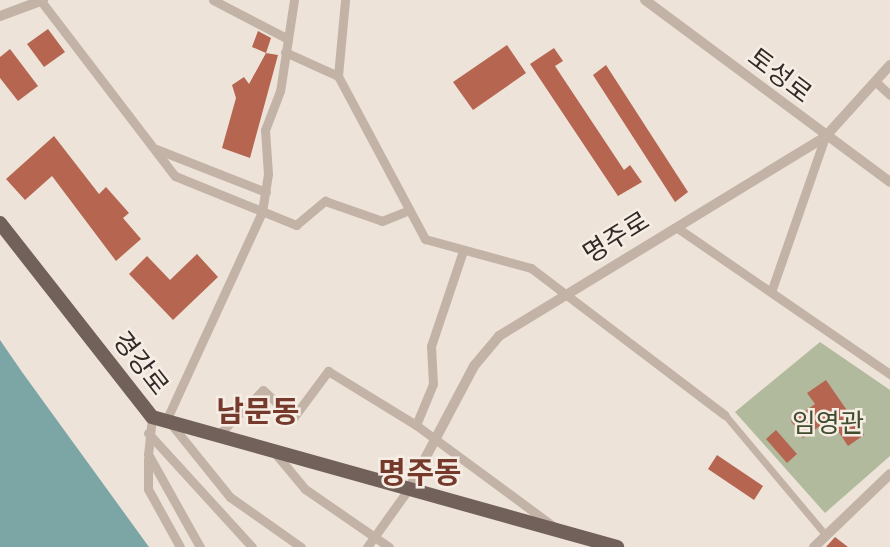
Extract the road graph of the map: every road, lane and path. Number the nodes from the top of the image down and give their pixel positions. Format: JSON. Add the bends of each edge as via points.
{"nodes":[{"id":1,"x":213,"y":0,"type":"edge"},
{"id":2,"x":294,"y":0,"type":"edge"},
{"id":3,"x":345,"y":0,"type":"edge"},
{"id":4,"x":645,"y":0,"type":"edge"},
{"id":5,"x":42,"y":1,"type":"edge"},
{"id":6,"x":0,"y":16,"type":"edge"},
{"id":7,"x":286,"y":38,"type":"junction"},
{"id":8,"x":285,"y":52,"type":"junction"},
{"id":9,"x":890,"y":65,"type":"edge"},
{"id":10,"x":338,"y":76,"type":"junction"},
{"id":11,"x":876,"y":82,"type":"junction"},
{"id":12,"x":890,"y":95,"type":"edge"},
{"id":13,"x":825,"y":137,"type":"junction"},
{"id":14,"x":154,"y":149,"type":"junction"},
{"id":15,"x":890,"y":182,"type":"edge"},
{"id":16,"x":266,"y":192,"type":"junction"},
{"id":17,"x":407,"y":211,"type":"junction"},
{"id":18,"x":261,"y":212,"type":"junction"},
{"id":19,"x":0,"y":223,"type":"edge"},
{"id":20,"x":676,"y":227,"type":"junction"},
{"id":21,"x":463,"y":251,"type":"junction"},
{"id":22,"x":771,"y":292,"type":"junction"},
{"id":23,"x":566,"y":294,"type":"junction"},
{"id":24,"x":890,"y":374,"type":"edge"},
{"id":25,"x":725,"y":415,"type":"joint"},
{"id":26,"x":152,"y":417,"type":"junction"},
{"id":27,"x":167,"y":419,"type":"junction"},
{"id":28,"x":416,"y":425,"type":"junction"},
{"id":29,"x":221,"y":432,"type":"junction"},
{"id":30,"x":148,"y":433,"type":"junction"},
{"id":31,"x":435,"y":439,"type":"junction"},
{"id":32,"x":269,"y":446,"type":"junction"},
{"id":33,"x":148,"y":454,"type":"junction"},
{"id":34,"x":890,"y":474,"type":"edge"},
{"id":35,"x":410,"y":487,"type":"junction"},
{"id":36,"x":558,"y":529,"type":"junction"},
{"id":37,"x":824,"y":533,"type":"junction"},
{"id":38,"x":374,"y":537,"type":"junction"},
{"id":39,"x":579,"y":542,"type":"edge"},
{"id":40,"x":180,"y":547,"type":"edge"},
{"id":41,"x":200,"y":547,"type":"edge"},
{"id":42,"x":252,"y":547,"type":"edge"},
{"id":43,"x":301,"y":547,"type":"edge"},
{"id":44,"x":367,"y":547,"type":"edge"},
{"id":45,"x":389,"y":547,"type":"edge"},
{"id":46,"x":617,"y":547,"type":"edge"},
{"id":47,"x":814,"y":547,"type":"edge"}],
"edges":[{"from":1,"to":7,"type":"street"},
{"from":2,"to":7,"type":"street"},
{"from":3,"to":10,"type":"street"},
{"from":4,"to":13,"type":"street","name":"토성로"},
{"from":5,"to":6,"type":"street"},
{"from":5,"to":14,"type":"street"},
{"from":7,"to":8,"type":"street"},
{"from":8,"to":10,"type":"street"},
{"from":8,"to":16,"type":"street","via":[[280,91],[265,130]]},
{"from":9,"to":11,"type":"street","name":"명주로"},
{"from":10,"to":17,"type":"street"},
{"from":11,"to":12,"type":"street"},
{"from":11,"to":13,"type":"street","name":"명주로"},
{"from":13,"to":15,"type":"street","name":"토성로"},
{"from":13,"to":20,"type":"street","name":"명주로"},
{"from":13,"to":22,"type":"street"},
{"from":14,"to":16,"type":"street"},
{"from":14,"to":18,"type":"street","via":[[175,176]]},
{"from":16,"to":18,"type":"street"},
{"from":17,"to":18,"type":"street","via":[[382,221],[325,201],[296,225]]},
{"from":17,"to":21,"type":"street","via":[[425,239]]},
{"from":18,"to":27,"type":"street"},
{"from":19,"to":26,"type":"main road","name":"경강로"},
{"from":20,"to":22,"type":"street"},
{"from":20,"to":23,"type":"street","name":"명주로"},
{"from":21,"to":23,"type":"street","via":[[531,268]]},
{"from":21,"to":28,"type":"street","via":[[431,346],[433,384]]},
{"from":22,"to":24,"type":"street"},
{"from":23,"to":25,"type":"street"},
{"from":23,"to":31,"type":"street","name":"명주로","via":[[499,336],[474,366]]},
{"from":25,"to":37,"type":"street"},
{"from":26,"to":27,"type":"main road","name":"경강로"},
{"from":26,"to":30,"type":"street"},
{"from":27,"to":29,"type":"main road","name":"경강로"},
{"from":27,"to":43,"type":"street","via":[[230,497]]},
{"from":28,"to":29,"type":"street","via":[[328,371],[293,418],[263,390]]},
{"from":28,"to":31,"type":"street"},
{"from":29,"to":32,"type":"main road","name":"경강로"},
{"from":30,"to":33,"type":"street"},
{"from":30,"to":42,"type":"street"},
{"from":31,"to":35,"type":"street","name":"명주로"},
{"from":31,"to":36,"type":"street"},
{"from":32,"to":35,"type":"main road","name":"경강로"},
{"from":32,"to":38,"type":"street","via":[[305,489]]},
{"from":33,"to":40,"type":"street","via":[[148,489]]},
{"from":33,"to":41,"type":"street"},
{"from":34,"to":37,"type":"street"},
{"from":35,"to":36,"type":"main road","name":"경강로"},
{"from":35,"to":38,"type":"street"},
{"from":36,"to":39,"type":"main road","name":"경강로"},
{"from":37,"to":47,"type":"street"},
{"from":38,"to":44,"type":"street"},
{"from":38,"to":45,"type":"street"},
{"from":39,"to":46,"type":"main road","name":"경강로"}]}
